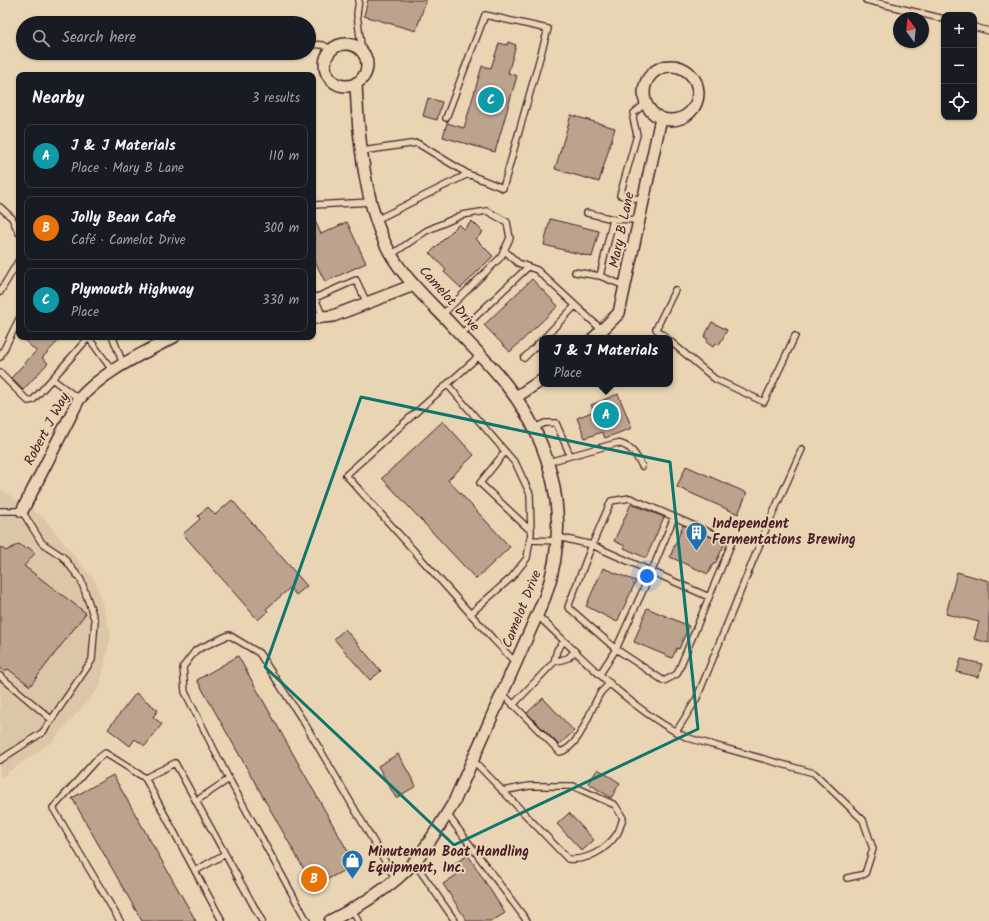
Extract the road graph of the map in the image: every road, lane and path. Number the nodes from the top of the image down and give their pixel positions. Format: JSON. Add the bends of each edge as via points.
{"nodes":[{"id":1,"x":359,"y":0,"type":"edge"},
{"id":2,"x":866,"y":0,"type":"edge"},
{"id":3,"x":941,"y":18,"type":"edge"},
{"id":4,"x":977,"y":28,"type":"edge"},
{"id":5,"x":989,"y":31,"type":"edge"},
{"id":6,"x":316,"y":45,"type":"edge"},
{"id":7,"x":332,"y":50,"type":"junction"},
{"id":8,"x":362,"y":53,"type":"junction"},
{"id":9,"x":356,"y":83,"type":"junction"},
{"id":10,"x":646,"y":103,"type":"junction"},
{"id":11,"x":446,"y":118,"type":"dead end"},
{"id":12,"x":661,"y":118,"type":"junction"},
{"id":13,"x":362,"y":151,"type":"junction"},
{"id":14,"x":468,"y":174,"type":"junction"},
{"id":15,"x":643,"y":200,"type":"junction"},
{"id":16,"x":372,"y":202,"type":"junction"},
{"id":17,"x":316,"y":205,"type":"edge"},
{"id":18,"x":0,"y":207,"type":"edge"},
{"id":19,"x":587,"y":213,"type":"dead end"},
{"id":20,"x":614,"y":219,"type":"junction"},
{"id":21,"x":376,"y":220,"type":"junction"},
{"id":22,"x":639,"y":220,"type":"junction"},
{"id":23,"x":16,"y":227,"type":"edge"},
{"id":24,"x":504,"y":250,"type":"junction"},
{"id":25,"x":391,"y":255,"type":"junction"},
{"id":26,"x":16,"y":265,"type":"edge"},
{"id":27,"x":528,"y":267,"type":"junction"},
{"id":28,"x":575,"y":272,"type":"dead end"},
{"id":29,"x":600,"y":276,"type":"junction"},
{"id":30,"x":414,"y":285,"type":"junction"},
{"id":31,"x":625,"y":286,"type":"junction"},
{"id":32,"x":675,"y":290,"type":"dead end"},
{"id":33,"x":0,"y":292,"type":"edge"},
{"id":34,"x":316,"y":295,"type":"edge"},
{"id":35,"x":368,"y":303,"type":"junction"},
{"id":36,"x":575,"y":306,"type":"junction"},
{"id":37,"x":316,"y":307,"type":"edge"},
{"id":38,"x":442,"y":315,"type":"junction"},
{"id":39,"x":318,"y":318,"type":"edge"},
{"id":40,"x":16,"y":325,"type":"edge"},
{"id":41,"x":598,"y":334,"type":"edge"},
{"id":42,"x":460,"y":335,"type":"junction"},
{"id":43,"x":547,"y":335,"type":"edge"},
{"id":44,"x":663,"y":335,"type":"edge"},
{"id":45,"x":795,"y":336,"type":"dead end"},
{"id":46,"x":85,"y":340,"type":"edge"},
{"id":47,"x":90,"y":340,"type":"edge"},
{"id":48,"x":114,"y":340,"type":"edge"},
{"id":49,"x":168,"y":340,"type":"edge"},
{"id":50,"x":539,"y":343,"type":"edge"},
{"id":51,"x":673,"y":344,"type":"edge"},
{"id":52,"x":480,"y":355,"type":"junction"},
{"id":53,"x":0,"y":357,"type":"edge"},
{"id":54,"x":524,"y":358,"type":"dead end"},
{"id":55,"x":123,"y":364,"type":"junction"},
{"id":56,"x":112,"y":370,"type":"junction"},
{"id":57,"x":0,"y":373,"type":"edge"},
{"id":58,"x":52,"y":379,"type":"junction"},
{"id":59,"x":539,"y":382,"type":"edge"},
{"id":60,"x":447,"y":384,"type":"junction"},
{"id":61,"x":516,"y":397,"type":"junction"},
{"id":62,"x":79,"y":399,"type":"junction"},
{"id":63,"x":534,"y":428,"type":"junction"},
{"id":64,"x":802,"y":449,"type":"dead end"},
{"id":65,"x":505,"y":452,"type":"junction"},
{"id":66,"x":570,"y":455,"type":"junction"},
{"id":67,"x":548,"y":462,"type":"junction"},
{"id":68,"x":642,"y":466,"type":"dead end"},
{"id":69,"x":22,"y":510,"type":"junction"},
{"id":70,"x":0,"y":511,"type":"edge"},
{"id":71,"x":674,"y":517,"type":"junction"},
{"id":72,"x":531,"y":530,"type":"junction"},
{"id":73,"x":558,"y":539,"type":"junction"},
{"id":74,"x":530,"y":540,"type":"junction"},
{"id":75,"x":592,"y":545,"type":"junction"},
{"id":76,"x":652,"y":573,"type":"junction"},
{"id":77,"x":709,"y":597,"type":"junction"},
{"id":78,"x":470,"y":614,"type":"junction"},
{"id":79,"x":537,"y":615,"type":"junction"},
{"id":80,"x":564,"y":641,"type":"junction"},
{"id":81,"x":616,"y":650,"type":"junction"},
{"id":82,"x":575,"y":651,"type":"junction"},
{"id":83,"x":516,"y":662,"type":"junction"},
{"id":84,"x":554,"y":662,"type":"junction"},
{"id":85,"x":600,"y":674,"type":"junction"},
{"id":86,"x":0,"y":676,"type":"edge"},
{"id":87,"x":610,"y":683,"type":"junction"},
{"id":88,"x":503,"y":694,"type":"junction"},
{"id":89,"x":513,"y":705,"type":"junction"},
{"id":90,"x":52,"y":720,"type":"junction"},
{"id":91,"x":676,"y":732,"type":"junction"},
{"id":92,"x":0,"y":760,"type":"edge"},
{"id":93,"x":473,"y":760,"type":"junction"},
{"id":94,"x":144,"y":778,"type":"junction"},
{"id":95,"x":229,"y":779,"type":"junction"},
{"id":96,"x":502,"y":791,"type":"junction"},
{"id":97,"x":196,"y":801,"type":"junction"},
{"id":98,"x":447,"y":814,"type":"junction"},
{"id":99,"x":225,"y":854,"type":"junction"},
{"id":100,"x":414,"y":862,"type":"junction"},
{"id":101,"x":194,"y":871,"type":"junction"},
{"id":102,"x":847,"y":878,"type":"dead end"},
{"id":103,"x":396,"y":880,"type":"junction"},
{"id":104,"x":352,"y":910,"type":"junction"},
{"id":105,"x":120,"y":921,"type":"edge"},
{"id":106,"x":222,"y":921,"type":"edge"},
{"id":107,"x":262,"y":921,"type":"edge"},
{"id":108,"x":307,"y":921,"type":"edge"},
{"id":109,"x":330,"y":921,"type":"edge"},
{"id":110,"x":358,"y":921,"type":"edge"},
{"id":111,"x":455,"y":921,"type":"edge"},
{"id":112,"x":527,"y":921,"type":"edge"}],
"edges":[{"from":1,"to":8,"type":"lane","via":[[357,14]]},
{"from":2,"to":3,"type":"lane"},
{"from":4,"to":5,"type":"lane"},
{"from":6,"to":7,"type":"lane"},
{"from":7,"to":8,"type":"street","via":[[344,45],[357,48]]},
{"from":7,"to":9,"type":"street","via":[[325,62],[327,75],[343,86]]},
{"from":8,"to":9,"type":"street","via":[[366,66],[365,73]]},
{"from":9,"to":13,"type":"street","name":"Camelot Drive"},
{"from":10,"to":12,"type":"street","via":[[653,114]]},
{"from":10,"to":12,"type":"street","via":[[644,89],[647,80],[660,68],[678,67],[693,77],[698,93],[692,109],[678,119]]},
{"from":10,"to":15,"type":"lane","via":[[634,113],[637,135],[620,195]]},
{"from":11,"to":14,"type":"lane","via":[[485,15],[548,29],[503,188]]},
{"from":12,"to":15,"type":"street","name":"Mary B Lane"},
{"from":13,"to":14,"type":"lane","via":[[417,143]]},
{"from":13,"to":16,"type":"street","name":"Camelot Drive"},
{"from":14,"to":21,"type":"lane"},
{"from":15,"to":22,"type":"street","name":"Mary B Lane"},
{"from":16,"to":17,"type":"lane"},
{"from":16,"to":21,"type":"street","name":"Camelot Drive"},
{"from":18,"to":23,"type":"lane","via":[[12,218]]},
{"from":19,"to":20,"type":"lane"},
{"from":20,"to":22,"type":"lane"},
{"from":20,"to":29,"type":"lane"},
{"from":21,"to":25,"type":"street","name":"Camelot Drive"},
{"from":22,"to":31,"type":"street","name":"Mary B Lane"},
{"from":24,"to":25,"type":"lane","via":[[510,238],[507,222],[487,211],[462,215],[426,231]]},
{"from":24,"to":27,"type":"lane","via":[[518,263]]},
{"from":24,"to":38,"type":"lane","via":[[501,257]]},
{"from":25,"to":30,"type":"street","name":"Camelot Drive"},
{"from":26,"to":33,"type":"lane"},
{"from":27,"to":36,"type":"lane","via":[[537,270]]},
{"from":27,"to":42,"type":"lane","via":[[473,319],[470,326]]},
{"from":28,"to":29,"type":"lane"},
{"from":29,"to":31,"type":"lane"},
{"from":30,"to":35,"type":"street"},
{"from":30,"to":38,"type":"street","name":"Camelot Drive"},
{"from":31,"to":41,"type":"street","name":"Mary B Lane","via":[[619,313]]},
{"from":32,"to":44,"type":"lane","via":[[656,329]]},
{"from":34,"to":35,"type":"lane","via":[[356,280]]},
{"from":35,"to":39,"type":"street","via":[[333,316]]},
{"from":36,"to":41,"type":"lane"},
{"from":36,"to":43,"type":"lane"},
{"from":37,"to":39,"type":"lane"},
{"from":38,"to":42,"type":"street","name":"Camelot Drive"},
{"from":40,"to":53,"type":"lane"},
{"from":42,"to":52,"type":"street","name":"Camelot Drive"},
{"from":45,"to":51,"type":"lane","via":[[764,402],[715,380]]},
{"from":46,"to":58,"type":"lane"},
{"from":47,"to":56,"type":"lane"},
{"from":48,"to":55,"type":"lane"},
{"from":49,"to":55,"type":"street","name":"Robert J Way"},
{"from":50,"to":54,"type":"lane"},
{"from":52,"to":60,"type":"lane"},
{"from":52,"to":61,"type":"street","name":"Camelot Drive"},
{"from":55,"to":56,"type":"street","name":"Robert J Way"},
{"from":56,"to":62,"type":"street","name":"Robert J Way"},
{"from":57,"to":58,"type":"lane","via":[[28,401],[33,400]]},
{"from":58,"to":62,"type":"lane"},
{"from":59,"to":61,"type":"street"},
{"from":60,"to":65,"type":"lane"},
{"from":60,"to":78,"type":"lane","via":[[346,475]]},
{"from":61,"to":63,"type":"street","name":"Camelot Drive"},
{"from":62,"to":69,"type":"street","name":"Robert J Way"},
{"from":63,"to":66,"type":"lane","via":[[545,423],[556,423]]},
{"from":63,"to":67,"type":"street","name":"Camelot Drive"},
{"from":64,"to":91,"type":"lane","via":[[768,524],[696,700]]},
{"from":65,"to":72,"type":"lane","via":[[516,464],[530,494]]},
{"from":65,"to":72,"type":"lane","via":[[480,483]]},
{"from":66,"to":67,"type":"lane"},
{"from":66,"to":68,"type":"lane","via":[[617,443],[632,448]]},
{"from":67,"to":73,"type":"street","name":"Camelot Drive","via":[[556,501]]},
{"from":69,"to":70,"type":"lane"},
{"from":69,"to":90,"type":"lane","via":[[42,542],[63,557],[81,580],[95,621],[92,660]]},
{"from":71,"to":75,"type":"lane","via":[[630,498],[610,501]]},
{"from":71,"to":76,"type":"lane"},
{"from":71,"to":77,"type":"lane","via":[[732,542]]},
{"from":72,"to":74,"type":"lane"},
{"from":73,"to":74,"type":"lane"},
{"from":73,"to":75,"type":"lane"},
{"from":73,"to":79,"type":"street","name":"Camelot Drive","via":[[554,569]]},
{"from":74,"to":78,"type":"lane","via":[[527,558],[512,577]]},
{"from":75,"to":76,"type":"lane"},
{"from":75,"to":81,"type":"lane","via":[[568,607]]},
{"from":76,"to":77,"type":"lane"},
{"from":76,"to":81,"type":"lane"},
{"from":77,"to":81,"type":"lane","via":[[677,674],[664,681]]},
{"from":78,"to":83,"type":"lane"},
{"from":79,"to":80,"type":"lane"},
{"from":79,"to":83,"type":"street","name":"Camelot Drive"},
{"from":80,"to":82,"type":"lane"},
{"from":80,"to":84,"type":"lane","via":[[557,650]]},
{"from":81,"to":85,"type":"lane"},
{"from":82,"to":84,"type":"lane","via":[[568,658]]},
{"from":82,"to":85,"type":"lane"},
{"from":83,"to":88,"type":"street","name":"Camelot Drive"},
{"from":84,"to":89,"type":"lane"},
{"from":85,"to":87,"type":"lane"},
{"from":86,"to":90,"type":"lane"},
{"from":87,"to":89,"type":"lane","via":[[601,692],[575,742],[563,752],[559,752]]},
{"from":87,"to":91,"type":"lane","via":[[656,721]]},
{"from":88,"to":89,"type":"lane"},
{"from":88,"to":93,"type":"street","name":"Camelot Drive"},
{"from":90,"to":92,"type":"lane","via":[[43,732]]},
{"from":91,"to":102,"type":"lane","via":[[694,740],[814,773],[863,820],[873,849],[865,874]]},
{"from":93,"to":96,"type":"lane"},
{"from":93,"to":98,"type":"street","name":"Camelot Drive"},
{"from":94,"to":97,"type":"lane","via":[[175,763]]},
{"from":94,"to":101,"type":"lane"},
{"from":94,"to":105,"type":"lane","via":[[105,753],[53,808]]},
{"from":95,"to":97,"type":"lane"},
{"from":95,"to":103,"type":"lane","via":[[185,692],[183,667],[196,650],[229,635],[259,653],[305,724]]},
{"from":95,"to":108,"type":"lane"},
{"from":96,"to":96,"type":"lane","via":[[568,859],[576,860],[591,856],[618,833],[622,818],[615,805],[573,786],[529,786]]},
{"from":97,"to":99,"type":"lane"},
{"from":98,"to":100,"type":"street","name":"Camelot Drive"},
{"from":98,"to":112,"type":"lane"},
{"from":99,"to":101,"type":"lane"},
{"from":99,"to":107,"type":"lane"},
{"from":100,"to":103,"type":"street","name":"Camelot Drive"},
{"from":100,"to":111,"type":"lane"},
{"from":101,"to":106,"type":"lane"},
{"from":103,"to":104,"type":"street","name":"Camelot Drive"},
{"from":104,"to":109,"type":"street","name":"Camelot Drive"},
{"from":104,"to":110,"type":"lane"}]}
